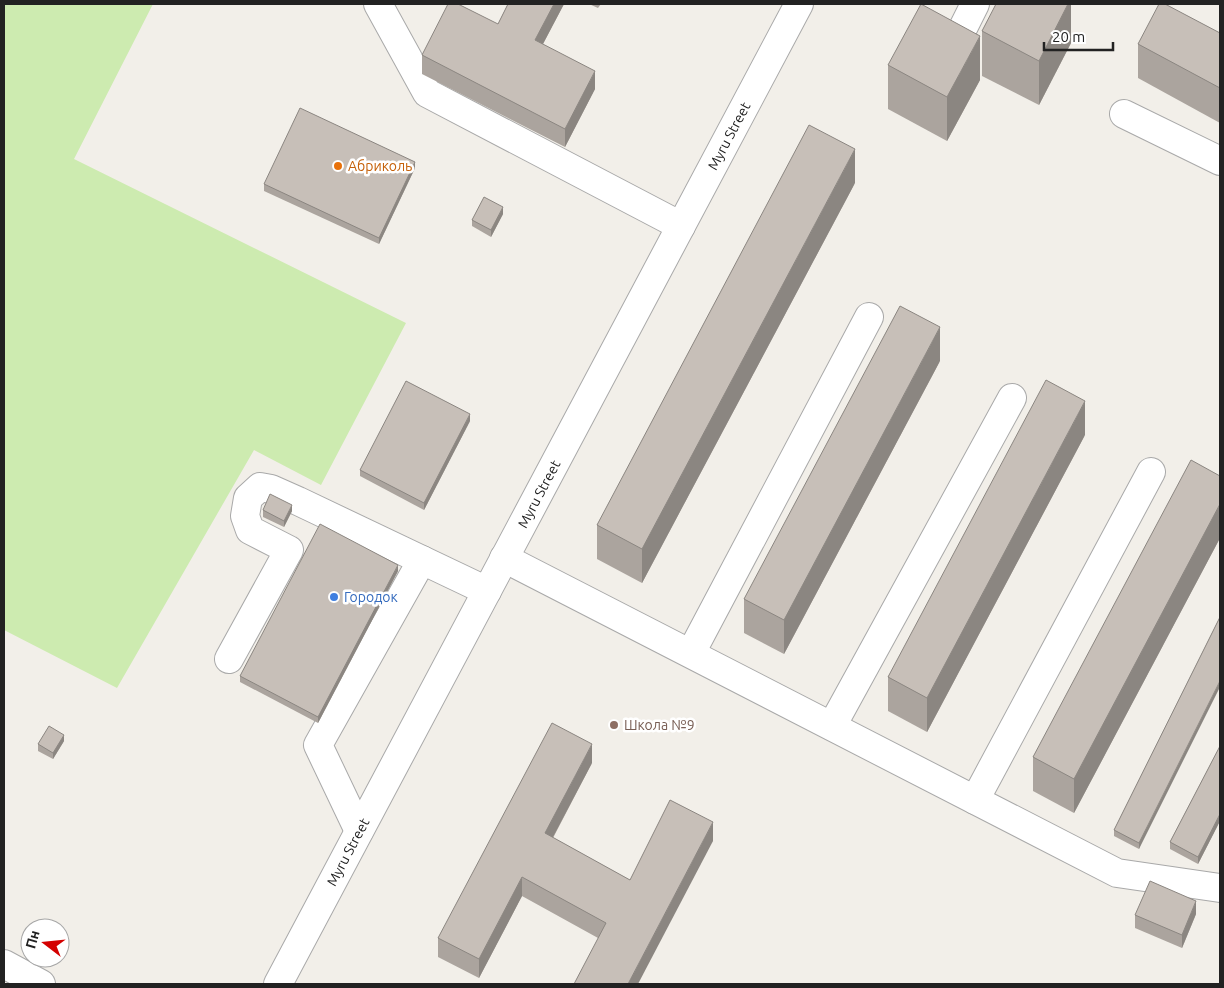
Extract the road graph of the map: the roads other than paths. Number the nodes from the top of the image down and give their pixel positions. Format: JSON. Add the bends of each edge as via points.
{"nodes":[{"id":1,"x":378,"y":4,"type":"edge"},
{"id":2,"x":799,"y":4,"type":"edge"},
{"id":3,"x":975,"y":4,"type":"edge"},
{"id":4,"x":958,"y":38,"type":"edge"},
{"id":5,"x":1124,"y":114,"type":"dead end"},
{"id":6,"x":1220,"y":161,"type":"edge"},
{"id":7,"x":681,"y":226,"type":"junction"},
{"id":8,"x":869,"y":317,"type":"dead end"},
{"id":9,"x":1012,"y":398,"type":"dead end"},
{"id":10,"x":1152,"y":472,"type":"dead end"},
{"id":11,"x":504,"y":558,"type":"junction"},
{"id":12,"x":422,"y":560,"type":"junction"},
{"id":13,"x":487,"y":591,"type":"junction"},
{"id":14,"x":691,"y":653,"type":"junction"},
{"id":15,"x":229,"y":659,"type":"dead end"},
{"id":16,"x":832,"y":726,"type":"junction"},
{"id":17,"x":975,"y":800,"type":"junction"},
{"id":18,"x":359,"y":831,"type":"junction"},
{"id":19,"x":1220,"y":888,"type":"edge"},
{"id":20,"x":4,"y":964,"type":"edge"},
{"id":21,"x":41,"y":984,"type":"edge"},
{"id":22,"x":278,"y":984,"type":"edge"}],
"edges":[{"from":1,"to":7,"type":"street","via":[[428,93]]},
{"from":2,"to":7,"type":"street","name":"Myru Street"},
{"from":3,"to":4,"type":"street"},
{"from":5,"to":6,"type":"street"},
{"from":7,"to":11,"type":"street","name":"Myru Street"},
{"from":8,"to":14,"type":"street"},
{"from":9,"to":16,"type":"street"},
{"from":10,"to":17,"type":"street"},
{"from":11,"to":13,"type":"street","name":"Myru Street"},
{"from":11,"to":14,"type":"street"},
{"from":12,"to":13,"type":"street"},
{"from":12,"to":15,"type":"street","via":[[298,501],[260,487],[248,498],[245,516],[250,530],[289,550]]},
{"from":12,"to":18,"type":"street","via":[[318,745]]},
{"from":13,"to":18,"type":"street","name":"Myru Street"},
{"from":14,"to":16,"type":"street"},
{"from":16,"to":17,"type":"street"},
{"from":17,"to":19,"type":"street","via":[[1117,873]]},
{"from":18,"to":22,"type":"street","name":"Myru Street"},
{"from":20,"to":21,"type":"street"}]}
